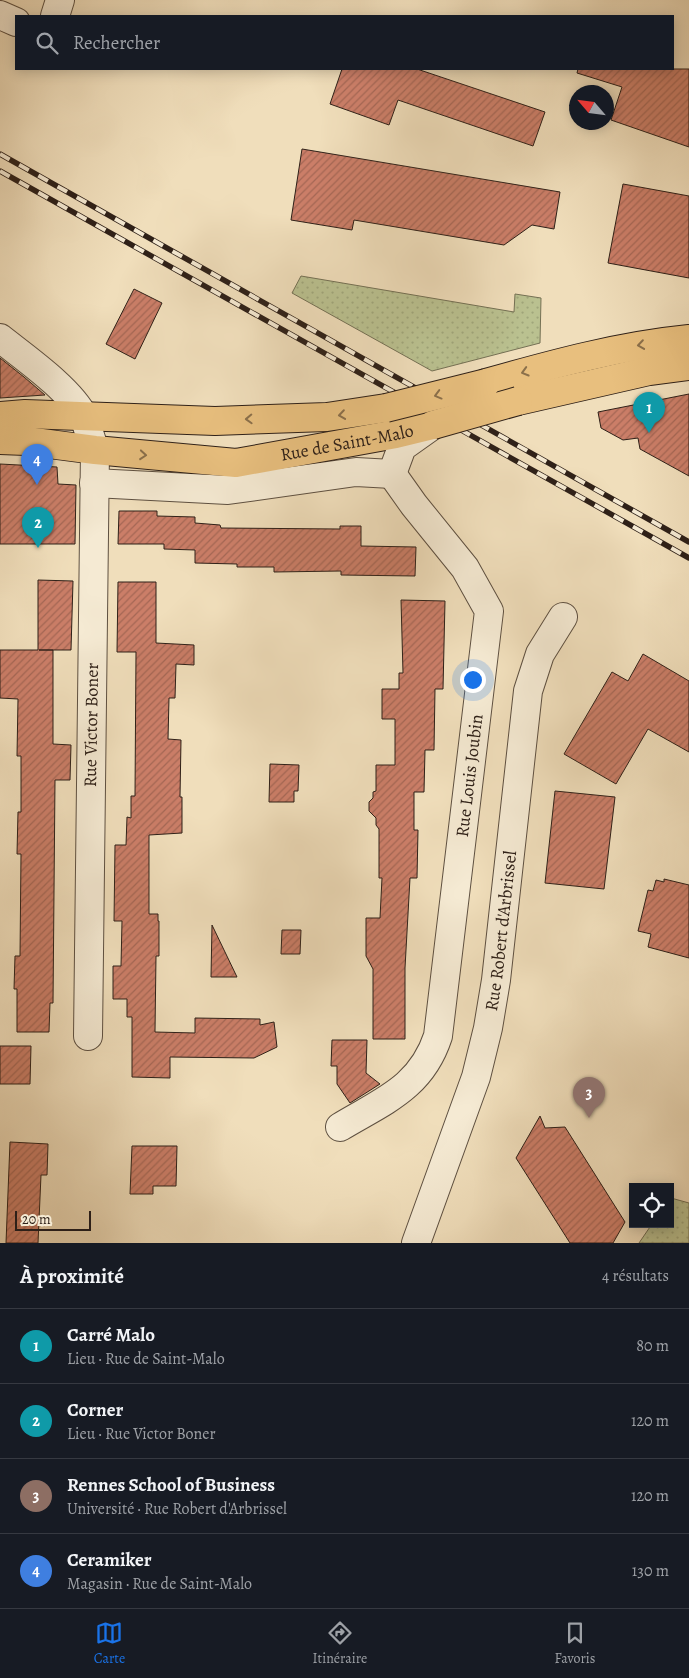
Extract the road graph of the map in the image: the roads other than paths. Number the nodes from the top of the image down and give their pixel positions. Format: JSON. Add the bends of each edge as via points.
{"nodes":[{"id":1,"x":60,"y":0,"type":"edge"},
{"id":2,"x":0,"y":15,"type":"edge"},
{"id":3,"x":55,"y":15,"type":"edge"},
{"id":4,"x":15,"y":22,"type":"edge"},
{"id":5,"x":0,"y":338,"type":"edge"},
{"id":6,"x":689,"y":339,"type":"edge"},
{"id":7,"x":689,"y":366,"type":"edge"},
{"id":8,"x":0,"y":416,"type":"edge"},
{"id":9,"x":83,"y":417,"type":"junction"},
{"id":10,"x":433,"y":425,"type":"junction"},
{"id":11,"x":0,"y":440,"type":"edge"},
{"id":12,"x":95,"y":450,"type":"junction"},
{"id":13,"x":392,"y":474,"type":"junction"},
{"id":14,"x":94,"y":483,"type":"junction"},
{"id":15,"x":563,"y":617,"type":"dead end"},
{"id":16,"x":88,"y":1036,"type":"dead end"},
{"id":17,"x":340,"y":1127,"type":"dead end"},
{"id":18,"x":416,"y":1243,"type":"edge"}],
"edges":[{"from":1,"to":3,"type":"street"},
{"from":2,"to":4,"type":"street"},
{"from":5,"to":9,"type":"street","name":"Rue Victor Boner","via":[[51,380]]},
{"from":6,"to":9,"type":"main road","name":"Rue de Saint-Malo","one_way":true,"bridge":true,"via":[[612,350],[386,408],[327,417],[215,421]]},
{"from":7,"to":10,"type":"main road","name":"Rue de Saint-Malo","bridge":true,"via":[[649,371],[518,401]]},
{"from":8,"to":9,"type":"main road","name":"Rue de Saint-Malo"},
{"from":9,"to":12,"type":"street","name":"Rue Victor Boner"},
{"from":12,"to":10,"type":"main road","name":"Rue de Saint-Malo","one_way":true,"via":[[236,463]]},
{"from":10,"to":13,"type":"street","via":[[402,447]]},
{"from":11,"to":12,"type":"main road","name":"Rue de Saint-Malo"},
{"from":12,"to":14,"type":"street","name":"Rue Victor Boner"},
{"from":13,"to":14,"type":"street","name":"Rue de Saint-Malo","via":[[356,472],[228,490]]},
{"from":13,"to":17,"type":"street","name":"Rue Louis Joubin","via":[[465,568],[489,611],[438,1036],[432,1054],[409,1084]]},
{"from":14,"to":16,"type":"street","name":"Rue Victor Boner"},
{"from":15,"to":18,"type":"street","name":"Rue Robert d'Arbrissel","via":[[540,654],[528,691],[488,1028],[476,1078]]}]}
